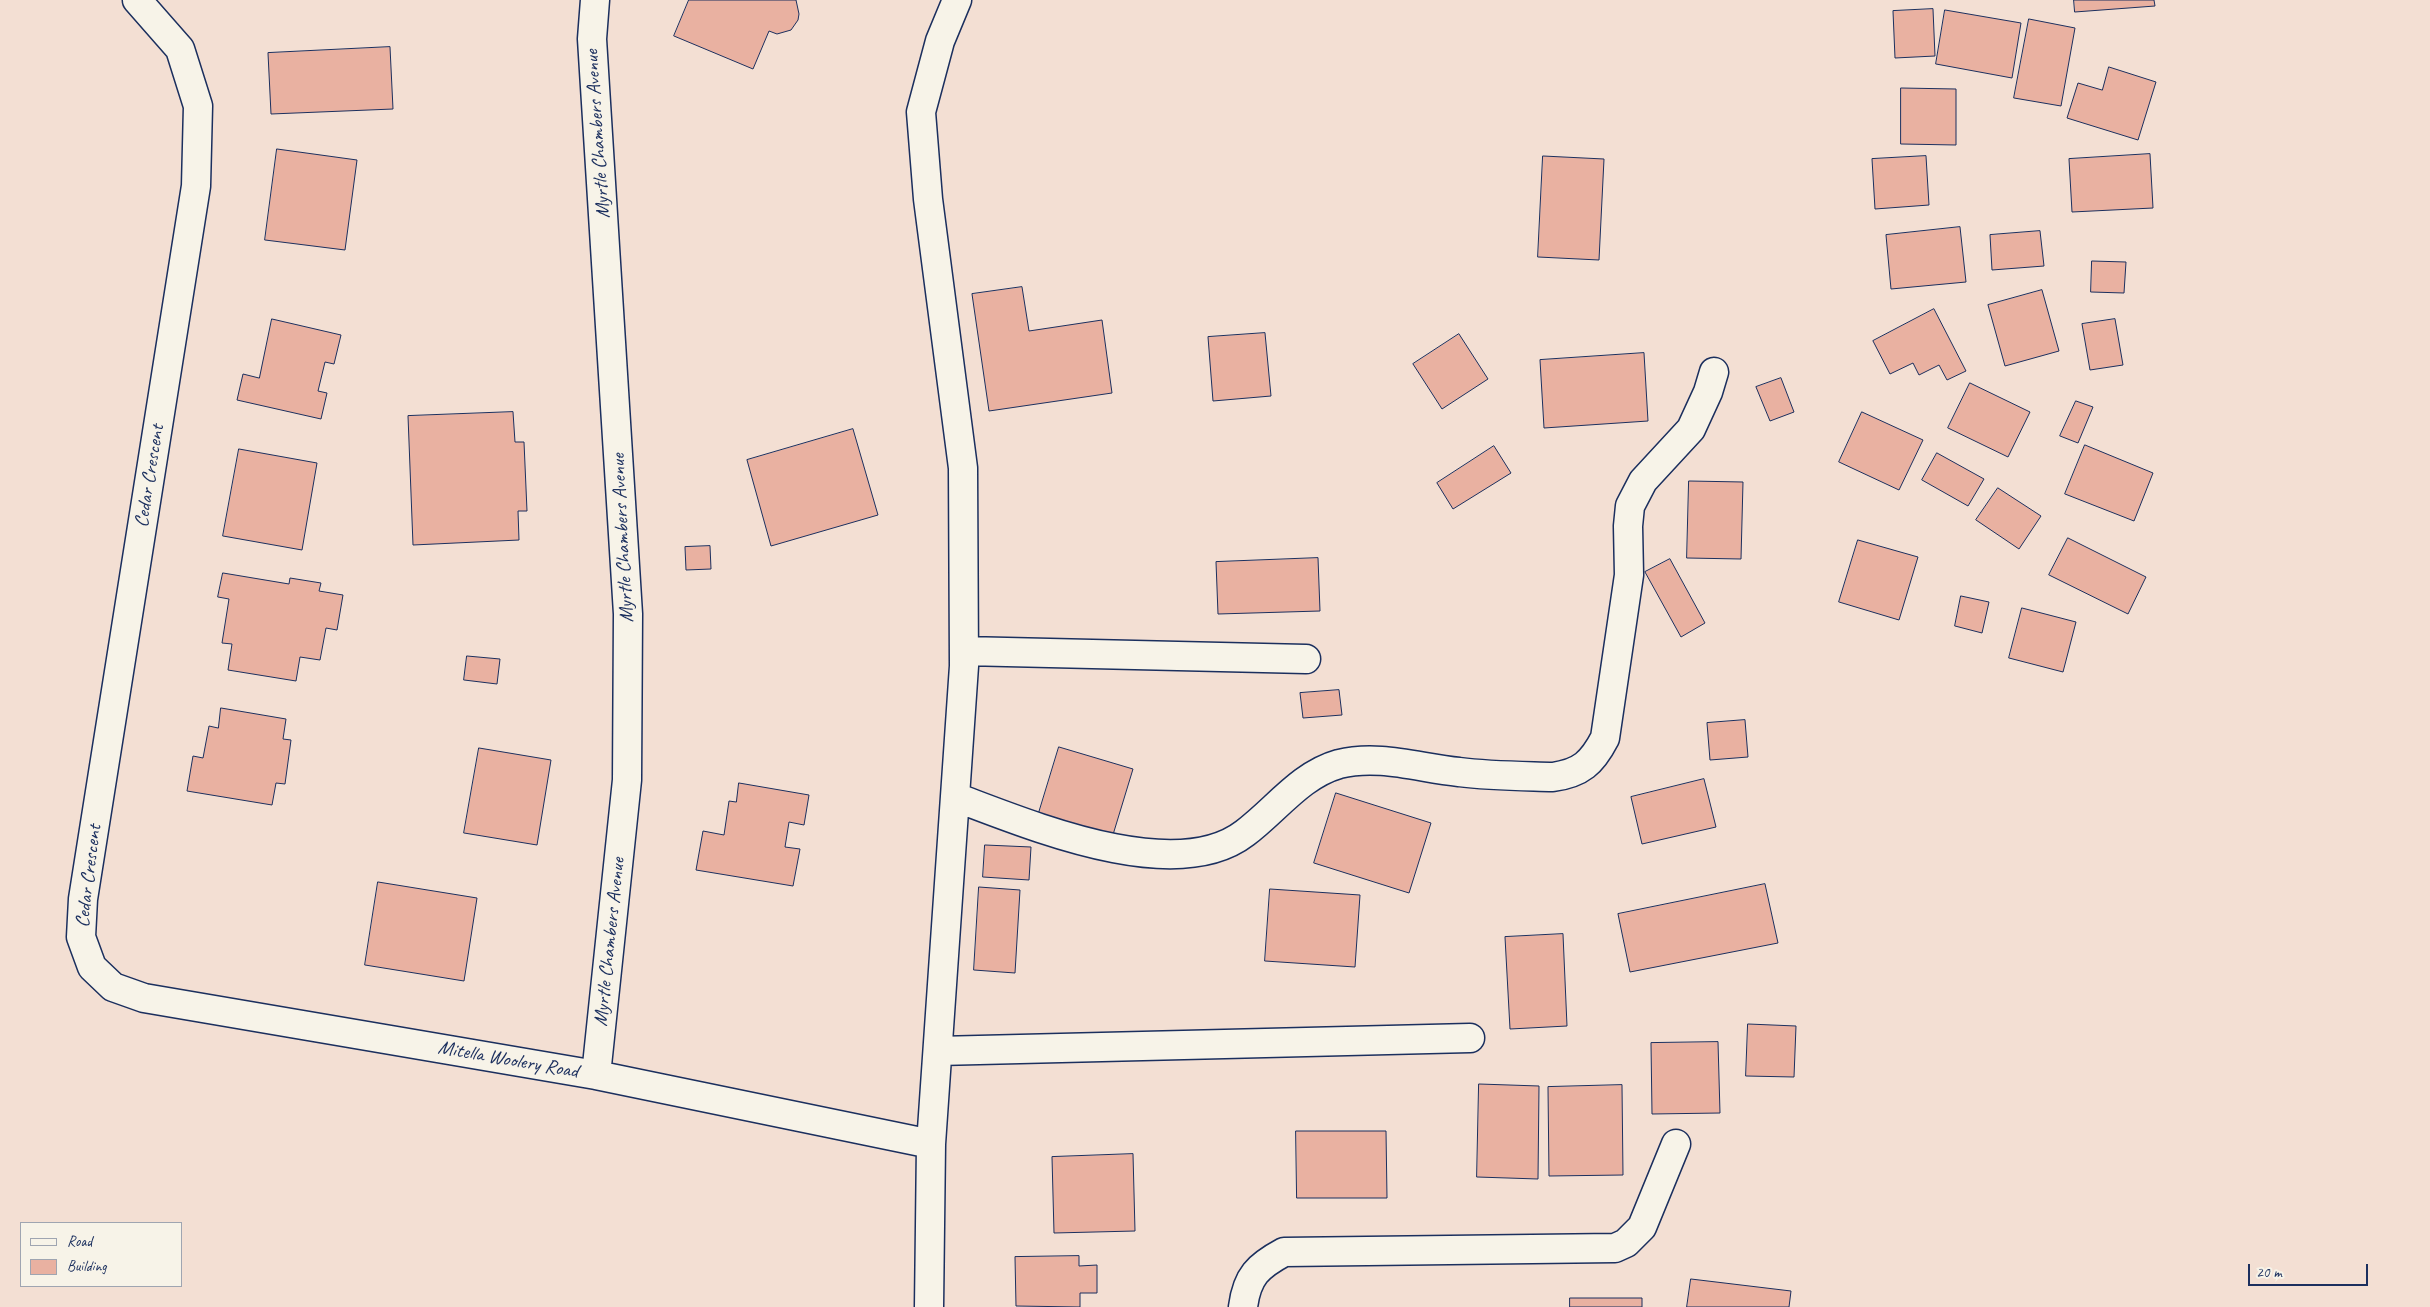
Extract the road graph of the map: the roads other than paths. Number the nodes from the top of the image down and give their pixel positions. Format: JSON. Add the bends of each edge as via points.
{"nodes":[{"id":1,"x":137,"y":0,"type":"edge"},
{"id":2,"x":595,"y":0,"type":"edge"},
{"id":3,"x":957,"y":0,"type":"edge"},
{"id":4,"x":1714,"y":372,"type":"dead end"},
{"id":5,"x":964,"y":651,"type":"junction"},
{"id":6,"x":1306,"y":659,"type":"dead end"},
{"id":7,"x":955,"y":797,"type":"junction"},
{"id":8,"x":92,"y":967,"type":"joint"},
{"id":9,"x":1470,"y":1038,"type":"dead end"},
{"id":10,"x":938,"y":1051,"type":"junction"},
{"id":11,"x":596,"y":1076,"type":"junction"},
{"id":12,"x":931,"y":1144,"type":"junction"},
{"id":13,"x":1676,"y":1144,"type":"dead end"},
{"id":14,"x":929,"y":1307,"type":"edge"},
{"id":15,"x":1243,"y":1307,"type":"edge"}],
"edges":[{"from":1,"to":8,"type":"street","name":"Cedar Crescent","via":[[180,49],[198,106],[196,186],[83,899],[81,938]]},
{"from":2,"to":11,"type":"street","name":"Myrtle Chambers Avenue","via":[[592,39],[628,614],[627,780]]},
{"from":3,"to":5,"type":"street","via":[[940,41],[921,112],[928,199],[963,468]]},
{"from":4,"to":7,"type":"street","via":[[1691,428],[1643,481],[1630,506],[1629,575],[1605,738],[1595,756],[1580,770],[1567,775],[1544,776],[1459,772],[1365,760],[1339,764],[1317,772],[1245,834],[1208,850],[1166,855],[1054,834]]},
{"from":5,"to":6,"type":"street"},
{"from":5,"to":7,"type":"street"},
{"from":7,"to":10,"type":"street"},
{"from":8,"to":11,"type":"street","name":"Mitella Woolery Road","via":[[113,988],[144,998]]},
{"from":9,"to":10,"type":"street"},
{"from":10,"to":12,"type":"street"},
{"from":11,"to":12,"type":"street","name":"Mitella Woolery Road"},
{"from":12,"to":14,"type":"street"},
{"from":13,"to":15,"type":"street","via":[[1642,1227],[1626,1243],[1615,1248],[1284,1252],[1262,1264],[1249,1282]]}]}
